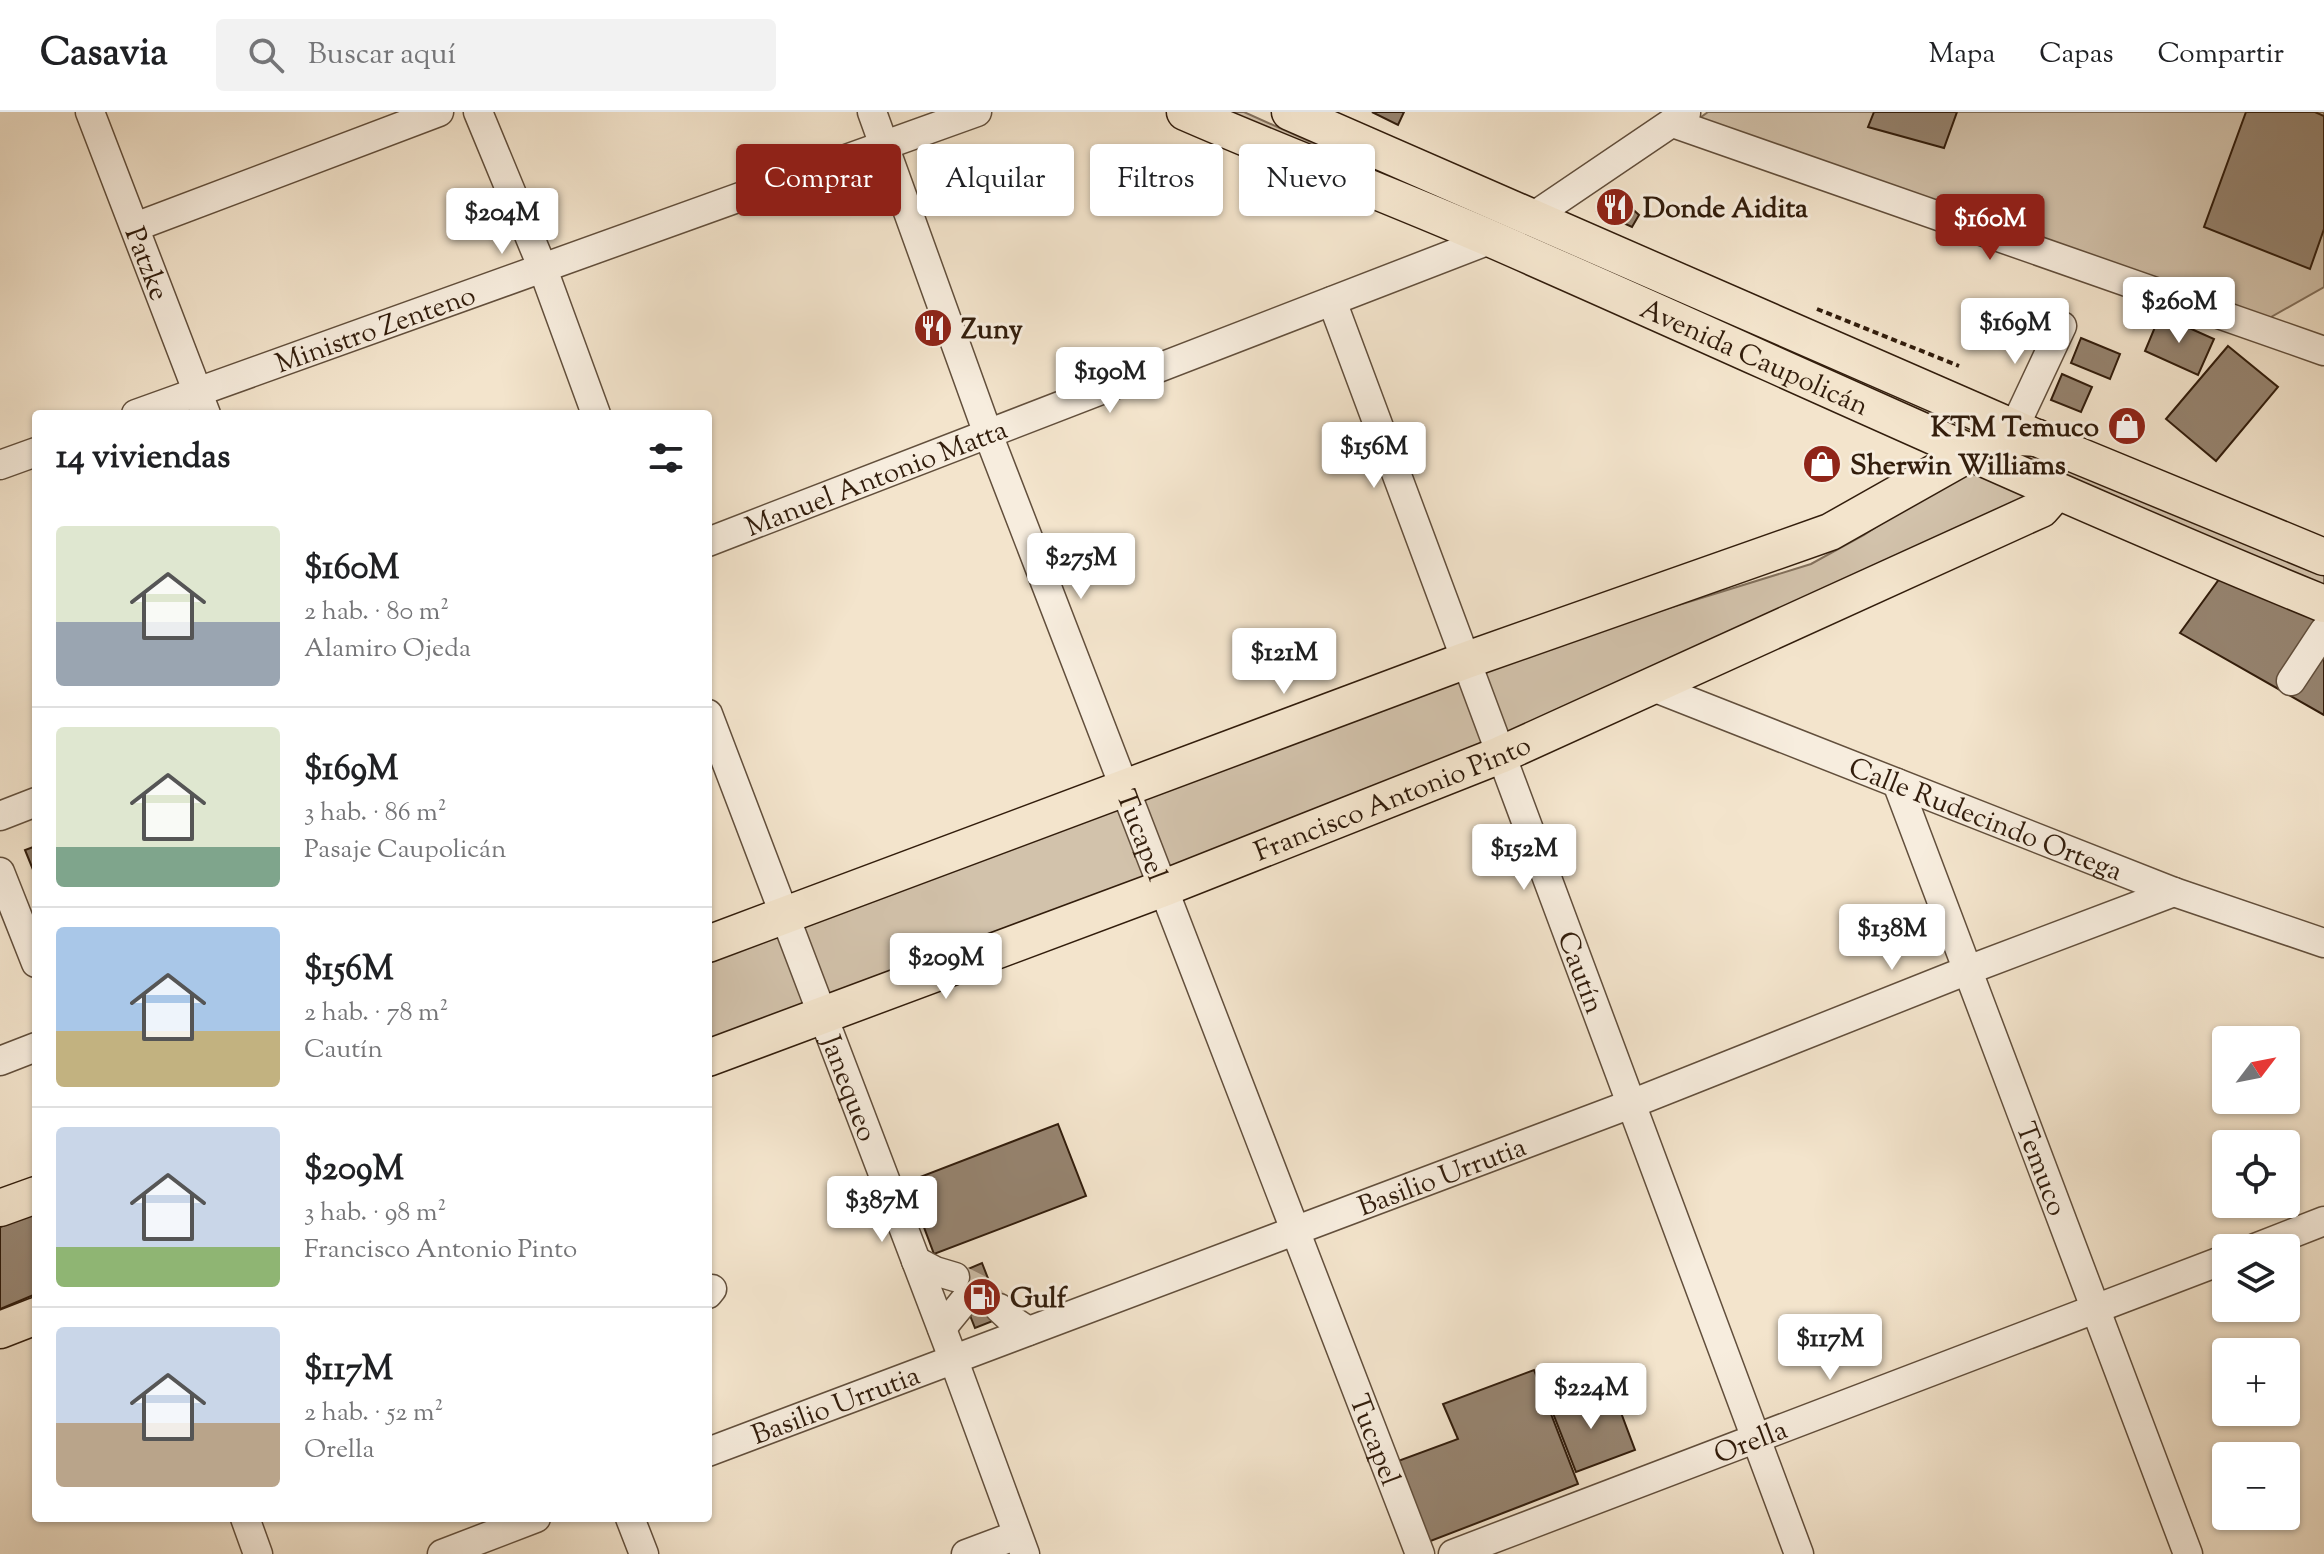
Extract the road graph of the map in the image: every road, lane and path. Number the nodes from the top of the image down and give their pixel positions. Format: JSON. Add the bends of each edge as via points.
{"nodes":[{"id":1,"x":90,"y":112,"type":"edge"},
{"id":2,"x":439,"y":112,"type":"edge"},
{"id":3,"x":478,"y":112,"type":"edge"},
{"id":4,"x":872,"y":112,"type":"edge"},
{"id":5,"x":977,"y":112,"type":"edge"},
{"id":6,"x":1185,"y":112,"type":"edge"},
{"id":7,"x":1290,"y":112,"type":"edge"},
{"id":8,"x":1680,"y":118,"type":"edge"},
{"id":9,"x":884,"y":144,"type":"edge"},
{"id":10,"x":890,"y":144,"type":"edge"},
{"id":11,"x":901,"y":191,"type":"edge"},
{"id":12,"x":736,"y":200,"type":"edge"},
{"id":13,"x":1531,"y":218,"type":"junction"},
{"id":14,"x":135,"y":227,"type":"junction"},
{"id":15,"x":1477,"y":233,"type":"junction"},
{"id":16,"x":543,"y":269,"type":"junction"},
{"id":17,"x":1332,"y":301,"type":"junction"},
{"id":18,"x":2062,"y":326,"type":"dead end"},
{"id":19,"x":2324,"y":351,"type":"edge"},
{"id":20,"x":202,"y":402,"type":"edge"},
{"id":21,"x":158,"y":410,"type":"edge"},
{"id":22,"x":595,"y":410,"type":"edge"},
{"id":23,"x":2026,"y":433,"type":"junction"},
{"id":24,"x":988,"y":434,"type":"junction"},
{"id":25,"x":32,"y":453,"type":"edge"},
{"id":26,"x":1970,"y":453,"type":"junction"},
{"id":27,"x":0,"y":465,"type":"edge"},
{"id":28,"x":2056,"y":492,"type":"junction"},
{"id":29,"x":712,"y":540,"type":"edge"},
{"id":30,"x":2324,"y":557,"type":"edge"},
{"id":31,"x":2324,"y":604,"type":"edge"},
{"id":32,"x":2324,"y":631,"type":"edge"},
{"id":33,"x":1464,"y":661,"type":"junction"},
{"id":34,"x":2291,"y":681,"type":"dead end"},
{"id":35,"x":1653,"y":687,"type":"junction"},
{"id":36,"x":713,"y":743,"type":"edge"},
{"id":37,"x":1500,"y":755,"type":"junction"},
{"id":38,"x":1897,"y":783,"type":"junction"},
{"id":39,"x":1125,"y":788,"type":"junction"},
{"id":40,"x":32,"y":804,"type":"edge"},
{"id":41,"x":0,"y":816,"type":"edge"},
{"id":42,"x":0,"y":872,"type":"edge"},
{"id":43,"x":1164,"y":888,"type":"junction"},
{"id":44,"x":2174,"y":892,"type":"junction"},
{"id":45,"x":785,"y":916,"type":"junction"},
{"id":46,"x":712,"y":943,"type":"edge"},
{"id":47,"x":2324,"y":943,"type":"edge"},
{"id":48,"x":32,"y":953,"type":"edge"},
{"id":49,"x":1968,"y":970,"type":"junction"},
{"id":50,"x":822,"y":1015,"type":"junction"},
{"id":51,"x":32,"y":1049,"type":"edge"},
{"id":52,"x":712,"y":1056,"type":"edge"},
{"id":53,"x":0,"y":1061,"type":"edge"},
{"id":54,"x":1631,"y":1104,"type":"junction"},
{"id":55,"x":32,"y":1196,"type":"edge"},
{"id":56,"x":0,"y":1208,"type":"edge"},
{"id":57,"x":2324,"y":1221,"type":"edge"},
{"id":58,"x":1295,"y":1231,"type":"junction"},
{"id":59,"x":2291,"y":1234,"type":"edge"},
{"id":60,"x":916,"y":1261,"type":"junction"},
{"id":61,"x":2212,"y":1264,"type":"edge"},
{"id":62,"x":999,"y":1308,"type":"tunnel mouth"},
{"id":63,"x":2095,"y":1309,"type":"junction"},
{"id":64,"x":32,"y":1318,"type":"edge"},
{"id":65,"x":942,"y":1328,"type":"junction"},
{"id":66,"x":0,"y":1330,"type":"edge"},
{"id":67,"x":1028,"y":1331,"type":"junction"},
{"id":68,"x":953,"y":1358,"type":"junction"},
{"id":69,"x":1756,"y":1439,"type":"junction"},
{"id":70,"x":712,"y":1450,"type":"edge"},
{"id":71,"x":246,"y":1522,"type":"edge"},
{"id":72,"x":514,"y":1522,"type":"edge"},
{"id":73,"x":632,"y":1522,"type":"edge"},
{"id":74,"x":480,"y":1528,"type":"edge"},
{"id":75,"x":1021,"y":1544,"type":"edge"},
{"id":76,"x":258,"y":1554,"type":"edge"},
{"id":77,"x":442,"y":1554,"type":"edge"},
{"id":78,"x":644,"y":1554,"type":"edge"},
{"id":79,"x":966,"y":1554,"type":"edge"},
{"id":80,"x":1420,"y":1554,"type":"edge"},
{"id":81,"x":1453,"y":1554,"type":"edge"},
{"id":82,"x":1799,"y":1554,"type":"edge"},
{"id":83,"x":2188,"y":1554,"type":"edge"}],
"edges":[{"from":1,"to":14,"type":"street","name":"Patzke"},
{"from":2,"to":14,"type":"street"},
{"from":3,"to":16,"type":"street"},
{"from":4,"to":9,"type":"street","name":"Tucapel"},
{"from":5,"to":10,"type":"street","name":"Ministro Zenteno"},
{"from":6,"to":15,"type":"main road","name":"Avenida Caupolicán"},
{"from":7,"to":13,"type":"main road","name":"Avenida Caupolicán"},
{"from":8,"to":13,"type":"street"},
{"from":8,"to":19,"type":"street"},
{"from":11,"to":24,"type":"street","name":"Tucapel"},
{"from":12,"to":16,"type":"street","name":"Ministro Zenteno"},
{"from":13,"to":15,"type":"main road","via":[[1501,232]]},
{"from":13,"to":23,"type":"main road","name":"Avenida Caupolicán"},
{"from":14,"to":20,"type":"street","name":"Patzke"},
{"from":15,"to":17,"type":"street","name":"Manuel Antonio Matta"},
{"from":15,"to":26,"type":"main road","name":"Avenida Caupolicán"},
{"from":16,"to":20,"type":"street","name":"Ministro Zenteno"},
{"from":16,"to":22,"type":"street"},
{"from":17,"to":24,"type":"street","name":"Manuel Antonio Matta"},
{"from":17,"to":33,"type":"street","name":"Cautín"},
{"from":18,"to":23,"type":"street"},
{"from":20,"to":21,"type":"street","name":"Ministro Zenteno"},
{"from":23,"to":26,"type":"main road"},
{"from":23,"to":30,"type":"main road","name":"Avenida Caupolicán"},
{"from":24,"to":29,"type":"street","name":"Manuel Antonio Matta"},
{"from":24,"to":39,"type":"street","name":"Tucapel"},
{"from":25,"to":27,"type":"street"},
{"from":26,"to":28,"type":"main road","name":"Avenida Caupolicán"},
{"from":26,"to":33,"type":"main road","via":[[1830,532]]},
{"from":28,"to":31,"type":"main road","name":"Avenida Caupolicán"},
{"from":28,"to":35,"type":"main road","name":"Francisco Antonio Pinto","via":[[2041,509]]},
{"from":32,"to":34,"type":"street"},
{"from":33,"to":37,"type":"street","name":"Cautín"},
{"from":33,"to":39,"type":"main road"},
{"from":35,"to":37,"type":"main road","name":"Francisco Antonio Pinto"},
{"from":35,"to":38,"type":"street","name":"Calle Rudecindo Ortega"},
{"from":36,"to":45,"type":"street","name":"Janequeo"},
{"from":37,"to":43,"type":"main road","name":"Francisco Antonio Pinto"},
{"from":37,"to":54,"type":"street","name":"Cautín"},
{"from":38,"to":44,"type":"street","name":"Calle Rudecindo Ortega"},
{"from":38,"to":49,"type":"street","name":"Temuco"},
{"from":39,"to":43,"type":"street","name":"Tucapel"},
{"from":39,"to":45,"type":"main road"},
{"from":40,"to":41,"type":"street"},
{"from":42,"to":48,"type":"street"},
{"from":43,"to":50,"type":"main road","name":"Francisco Antonio Pinto"},
{"from":43,"to":58,"type":"street","name":"Tucapel"},
{"from":44,"to":47,"type":"street","name":"Calle Rudecindo Ortega"},
{"from":44,"to":49,"type":"street","name":"Basilio Urrutia"},
{"from":45,"to":46,"type":"main road"},
{"from":45,"to":50,"type":"street","name":"Janequeo"},
{"from":49,"to":54,"type":"street","name":"Basilio Urrutia"},
{"from":49,"to":63,"type":"street","name":"Temuco"},
{"from":50,"to":52,"type":"main road","name":"Francisco Antonio Pinto"},
{"from":50,"to":60,"type":"street","name":"Janequeo"},
{"from":51,"to":53,"type":"street"},
{"from":54,"to":58,"type":"street","name":"Basilio Urrutia"},
{"from":54,"to":69,"type":"street","name":"Cautín"},
{"from":55,"to":56,"type":"main road"},
{"from":57,"to":59,"type":"street"},
{"from":58,"to":67,"type":"street","name":"Basilio Urrutia"},
{"from":58,"to":80,"type":"street","name":"Tucapel"},
{"from":60,"to":65,"type":"street","name":"Janequeo"},
{"from":60,"to":65,"type":"street","via":[[959,1289]]},
{"from":61,"to":63,"type":"street","name":"Orella"},
{"from":62,"to":67,"type":"street"},
{"from":63,"to":69,"type":"street","name":"Orella"},
{"from":63,"to":83,"type":"street","name":"Temuco"},
{"from":64,"to":66,"type":"main road"},
{"from":65,"to":68,"type":"street","name":"Janequeo"},
{"from":67,"to":68,"type":"street","name":"Basilio Urrutia"},
{"from":68,"to":70,"type":"street","name":"Basilio Urrutia"},
{"from":68,"to":75,"type":"street","name":"Janequeo"},
{"from":69,"to":81,"type":"street","name":"Orella"},
{"from":69,"to":82,"type":"street","name":"Cautín"},
{"from":71,"to":76,"type":"street"},
{"from":72,"to":74,"type":"street"},
{"from":73,"to":78,"type":"street"},
{"from":74,"to":77,"type":"street"},
{"from":75,"to":79,"type":"street"}]}
